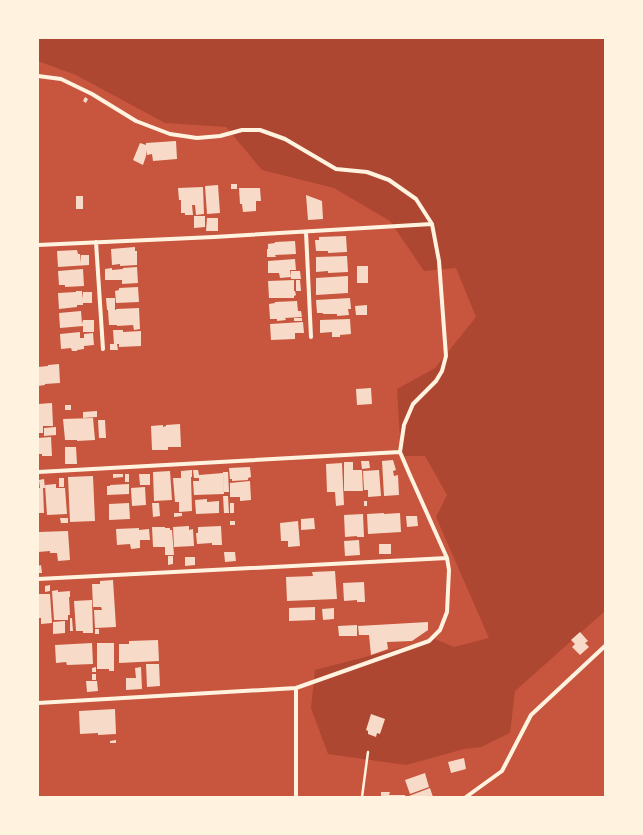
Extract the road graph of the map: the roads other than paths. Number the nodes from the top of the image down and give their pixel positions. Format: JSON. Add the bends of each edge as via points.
{"nodes":[{"id":1,"x":38,"y":76,"type":"edge"},
{"id":2,"x":432,"y":224,"type":"junction"},
{"id":3,"x":306,"y":232,"type":"junction"},
{"id":4,"x":96,"y":242,"type":"junction"},
{"id":5,"x":38,"y":245,"type":"edge"},
{"id":6,"x":312,"y":337,"type":"dead end"},
{"id":7,"x":103,"y":349,"type":"dead end"},
{"id":8,"x":400,"y":452,"type":"junction"},
{"id":9,"x":38,"y":472,"type":"edge"},
{"id":10,"x":447,"y":558,"type":"junction"},
{"id":11,"x":38,"y":579,"type":"edge"},
{"id":12,"x":605,"y":646,"type":"edge"},
{"id":13,"x":296,"y":688,"type":"junction"},
{"id":14,"x":38,"y":703,"type":"edge"},
{"id":15,"x":296,"y":797,"type":"edge"},
{"id":16,"x":466,"y":797,"type":"edge"}],
"edges":[{"from":1,"to":2,"type":"street","via":[[61,79],[92,94],[136,121],[170,134],[197,138],[220,136],[242,130],[260,130],[285,139],[336,169],[367,172],[389,180],[416,199]]},
{"from":2,"to":3,"type":"street"},
{"from":2,"to":8,"type":"street","via":[[439,260],[446,356],[436,381],[413,404],[404,425]]},
{"from":3,"to":4,"type":"street"},
{"from":3,"to":6,"type":"street"},
{"from":4,"to":5,"type":"street"},
{"from":4,"to":7,"type":"street"},
{"from":8,"to":9,"type":"street"},
{"from":8,"to":10,"type":"street"},
{"from":10,"to":11,"type":"street"},
{"from":10,"to":13,"type":"street","via":[[447,612],[440,630],[429,641]]},
{"from":12,"to":16,"type":"street","via":[[531,715],[502,771]]},
{"from":13,"to":14,"type":"street"},
{"from":13,"to":15,"type":"street"}]}
